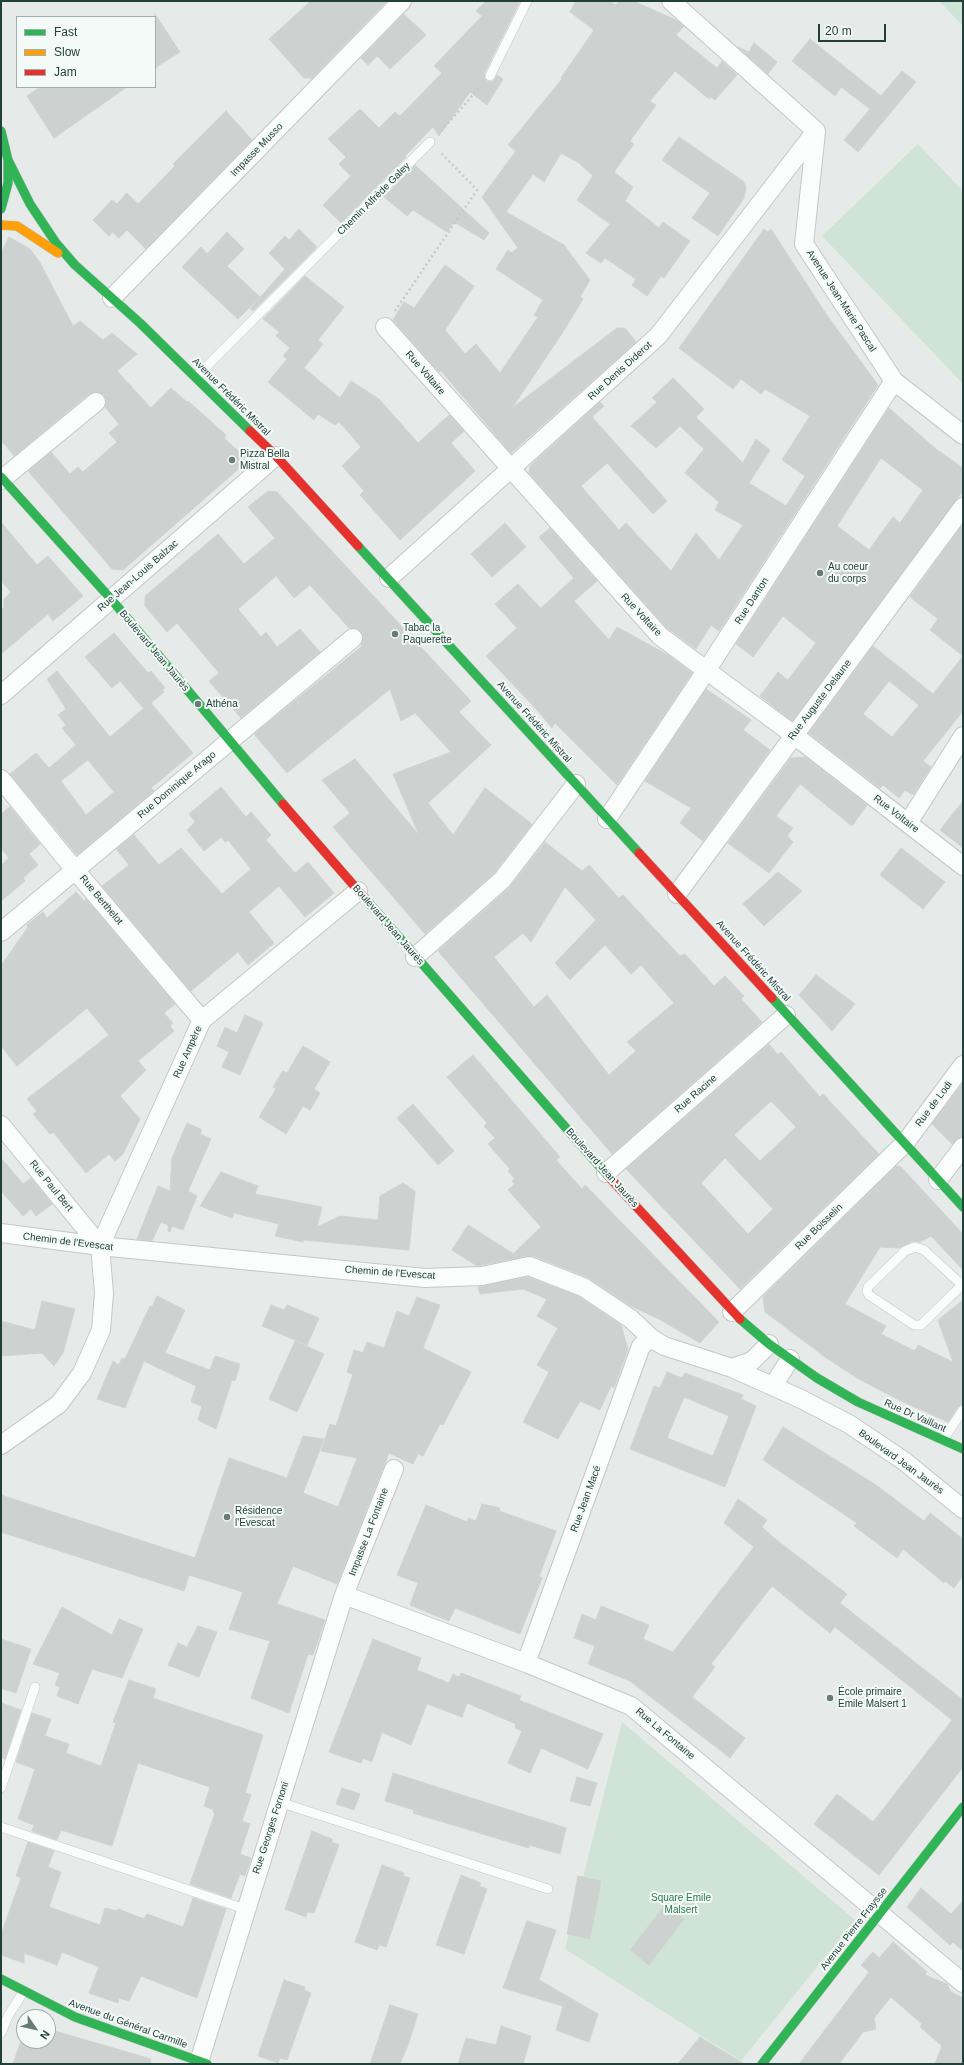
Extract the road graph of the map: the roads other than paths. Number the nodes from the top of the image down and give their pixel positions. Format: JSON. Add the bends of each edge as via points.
{"nodes":[{"id":1,"x":402,"y":1,"type":"edge"},
{"id":2,"x":527,"y":1,"type":"edge"},
{"id":3,"x":671,"y":1,"type":"edge"},
{"id":4,"x":490,"y":76,"type":"road end"},
{"id":5,"x":1,"y":131,"type":"edge"},
{"id":6,"x":816,"y":131,"type":"junction"},
{"id":7,"x":430,"y":142,"type":"road end"},
{"id":8,"x":8,"y":160,"type":"junction"},
{"id":9,"x":1,"y":209,"type":"edge"},
{"id":10,"x":1,"y":225,"type":"edge"},
{"id":11,"x":75,"y":265,"type":"junction"},
{"id":12,"x":112,"y":298,"type":"junction"},
{"id":13,"x":385,"y":327,"type":"road end"},
{"id":14,"x":196,"y":377,"type":"junction"},
{"id":15,"x":894,"y":381,"type":"junction"},
{"id":16,"x":96,"y":402,"type":"dead end"},
{"id":17,"x":963,"y":435,"type":"edge"},
{"id":18,"x":276,"y":456,"type":"junction"},
{"id":19,"x":511,"y":470,"type":"junction"},
{"id":20,"x":1,"y":479,"type":"edge"},
{"id":21,"x":963,"y":507,"type":"edge"},
{"id":22,"x":389,"y":578,"type":"junction"},
{"id":23,"x":111,"y":599,"type":"junction"},
{"id":24,"x":353,"y":638,"type":"dead end"},
{"id":25,"x":706,"y":671,"type":"junction"},
{"id":26,"x":1,"y":695,"type":"edge"},
{"id":27,"x":794,"y":735,"type":"junction"},
{"id":28,"x":963,"y":736,"type":"edge"},
{"id":29,"x":229,"y":741,"type":"junction"},
{"id":30,"x":1,"y":779,"type":"edge"},
{"id":31,"x":576,"y":784,"type":"junction"},
{"id":32,"x":607,"y":819,"type":"junction"},
{"id":33,"x":908,"y":823,"type":"junction"},
{"id":34,"x":963,"y":866,"type":"edge"},
{"id":35,"x":75,"y":870,"type":"junction"},
{"id":36,"x":358,"y":891,"type":"junction"},
{"id":37,"x":677,"y":894,"type":"junction"},
{"id":38,"x":1,"y":932,"type":"edge"},
{"id":39,"x":415,"y":957,"type":"junction"},
{"id":40,"x":786,"y":1015,"type":"junction"},
{"id":41,"x":202,"y":1020,"type":"junction"},
{"id":42,"x":963,"y":1065,"type":"edge"},
{"id":43,"x":1,"y":1125,"type":"edge"},
{"id":44,"x":905,"y":1143,"type":"junction"},
{"id":45,"x":963,"y":1147,"type":"edge"},
{"id":46,"x":606,"y":1173,"type":"junction"},
{"id":47,"x":938,"y":1180,"type":"junction"},
{"id":48,"x":963,"y":1207,"type":"edge"},
{"id":49,"x":1,"y":1233,"type":"edge"},
{"id":50,"x":100,"y":1246,"type":"junction"},
{"id":51,"x":962,"y":1286,"type":"edge"},
{"id":52,"x":732,"y":1312,"type":"junction"},
{"id":53,"x":651,"y":1338,"type":"junction"},
{"id":54,"x":769,"y":1344,"type":"junction"},
{"id":55,"x":790,"y":1359,"type":"junction"},
{"id":56,"x":732,"y":1368,"type":"junction"},
{"id":57,"x":773,"y":1386,"type":"junction"},
{"id":58,"x":858,"y":1402,"type":"joint"},
{"id":59,"x":963,"y":1410,"type":"edge"},
{"id":60,"x":942,"y":1441,"type":"junction"},
{"id":61,"x":1,"y":1445,"type":"edge"},
{"id":62,"x":963,"y":1450,"type":"edge"},
{"id":63,"x":394,"y":1469,"type":"dead end"},
{"id":64,"x":963,"y":1509,"type":"edge"},
{"id":65,"x":344,"y":1595,"type":"junction"},
{"id":66,"x":526,"y":1663,"type":"junction"},
{"id":67,"x":35,"y":1687,"type":"dead end"},
{"id":68,"x":1,"y":1788,"type":"edge"},
{"id":69,"x":279,"y":1802,"type":"junction"},
{"id":70,"x":963,"y":1807,"type":"edge"},
{"id":71,"x":1,"y":1827,"type":"edge"},
{"id":72,"x":548,"y":1889,"type":"dead end"},
{"id":73,"x":245,"y":1909,"type":"junction"},
{"id":74,"x":880,"y":1913,"type":"junction"},
{"id":75,"x":1,"y":1979,"type":"edge"},
{"id":76,"x":963,"y":1983,"type":"edge"},
{"id":77,"x":24,"y":1991,"type":"junction"},
{"id":78,"x":1,"y":2033,"type":"edge"},
{"id":79,"x":203,"y":2063,"type":"edge"},
{"id":80,"x":762,"y":2064,"type":"edge"}],
"edges":[{"from":1,"to":12,"type":"street","name":"Impasse Musso"},
{"from":2,"to":4,"type":"lane"},
{"from":3,"to":6,"type":"street"},
{"from":5,"to":8,"type":"main road"},
{"from":6,"to":15,"type":"street","name":"Avenue Jean-Marie Pascal","via":[[804,244]]},
{"from":6,"to":19,"type":"street","name":"Rue Denis Diderot","via":[[658,336]]},
{"from":7,"to":14,"type":"lane","name":"Chemin Alfrède Galey"},
{"from":8,"to":9,"type":"main road","via":[[8,183]]},
{"from":8,"to":11,"type":"main road","name":"Avenue Frédéric Mistral","via":[[30,204],[56,243]]},
{"from":10,"to":11,"type":"main road","name":"Avenue Frédéric Mistral","via":[[17,226]]},
{"from":11,"to":12,"type":"main road","name":"Avenue Frédéric Mistral"},
{"from":12,"to":14,"type":"main road","name":"Avenue Frédéric Mistral"},
{"from":13,"to":19,"type":"street","name":"Rue Voltaire"},
{"from":14,"to":18,"type":"main road","name":"Avenue Frédéric Mistral"},
{"from":15,"to":17,"type":"street","name":"Avenue Jean-Marie Pascal"},
{"from":15,"to":25,"type":"street","name":"Rue Danton"},
{"from":16,"to":20,"type":"street"},
{"from":18,"to":22,"type":"main road","name":"Avenue Frédéric Mistral"},
{"from":18,"to":23,"type":"street","name":"Rue Jean-Louis Balzac"},
{"from":19,"to":22,"type":"street","name":"Rue Denis Diderot"},
{"from":19,"to":25,"type":"street","name":"Rue Voltaire","via":[[660,636]]},
{"from":20,"to":23,"type":"main road","name":"Boulevard Jean Jaurès"},
{"from":21,"to":27,"type":"street","name":"Rue Auguste Delaune"},
{"from":22,"to":31,"type":"main road","name":"Avenue Frédéric Mistral"},
{"from":23,"to":26,"type":"street","name":"Rue Jean-Louis Balzac"},
{"from":23,"to":29,"type":"main road","name":"Boulevard Jean Jaurès"},
{"from":24,"to":29,"type":"street","name":"Rue Dominique Arago"},
{"from":25,"to":27,"type":"street","name":"Rue Voltaire"},
{"from":25,"to":32,"type":"street","name":"Rue Danton"},
{"from":27,"to":33,"type":"street","name":"Rue Voltaire"},
{"from":27,"to":37,"type":"street","name":"Rue Auguste Delaune"},
{"from":28,"to":33,"type":"street"},
{"from":29,"to":35,"type":"street","name":"Rue Dominique Arago"},
{"from":29,"to":36,"type":"main road","name":"Boulevard Jean Jaurès"},
{"from":30,"to":35,"type":"street","name":"Rue Berthelot"},
{"from":31,"to":32,"type":"main road","name":"Avenue Frédéric Mistral"},
{"from":31,"to":39,"type":"street","via":[[502,880]]},
{"from":32,"to":37,"type":"main road","name":"Avenue Frédéric Mistral"},
{"from":33,"to":34,"type":"street","name":"Rue Voltaire"},
{"from":35,"to":38,"type":"street","name":"Rue Dominique Arago"},
{"from":35,"to":41,"type":"street","name":"Rue Berthelot"},
{"from":36,"to":39,"type":"main road","name":"Boulevard Jean Jaurès"},
{"from":36,"to":41,"type":"street","name":"Rue Ampère"},
{"from":37,"to":40,"type":"main road","name":"Avenue Frédéric Mistral"},
{"from":39,"to":46,"type":"main road","name":"Boulevard Jean Jaurès"},
{"from":40,"to":44,"type":"main road","name":"Avenue Frédéric Mistral"},
{"from":40,"to":46,"type":"street","name":"Rue Racine"},
{"from":41,"to":50,"type":"street","name":"Rue Ampère"},
{"from":42,"to":44,"type":"street","name":"Rue de Lodi"},
{"from":43,"to":50,"type":"street","name":"Rue Paul Bert"},
{"from":44,"to":47,"type":"main road","name":"Avenue Frédéric Mistral"},
{"from":44,"to":52,"type":"street","name":"Rue Boisselin"},
{"from":45,"to":47,"type":"street"},
{"from":46,"to":52,"type":"main road","name":"Boulevard Jean Jaurès"},
{"from":47,"to":48,"type":"main road","name":"Avenue Frédéric Mistral"},
{"from":49,"to":50,"type":"street","name":"Chemin de l'Evescat"},
{"from":50,"to":53,"type":"street","name":"Chemin de l'Evescat","via":[[425,1278],[482,1276],[529,1266],[584,1287],[631,1318]]},
{"from":50,"to":61,"type":"street","via":[[104,1293],[101,1330],[82,1373],[59,1404]]},
{"from":51,"to":51,"type":"lane","via":[[924,1250],[915,1247],[905,1251],[867,1291],[914,1325],[921,1325]]},
{"from":52,"to":54,"type":"main road","name":"Boulevard Jean Jaurès"},
{"from":53,"to":56,"type":"street","name":"Chemin de l'Evescat","via":[[664,1346]]},
{"from":53,"to":66,"type":"street","name":"Rue Jean Macé","via":[[641,1346]]},
{"from":54,"to":55,"type":"main road","name":"Boulevard Jean Jaurès"},
{"from":54,"to":56,"type":"street","via":[[752,1361]]},
{"from":55,"to":57,"type":"street"},
{"from":55,"to":58,"type":"main road","name":"Boulevard Jean Jaurès"},
{"from":56,"to":57,"type":"street","name":"Boulevard Jean Jaurès"},
{"from":57,"to":64,"type":"street","name":"Boulevard Jean Jaurès","via":[[849,1424],[904,1461]]},
{"from":58,"to":60,"type":"main road","name":"Rue Dr Vaillant"},
{"from":59,"to":60,"type":"lane"},
{"from":60,"to":62,"type":"main road","name":"Rue Dr Vaillant"},
{"from":63,"to":65,"type":"street","name":"Impasse La Fontaine"},
{"from":65,"to":66,"type":"street","name":"Rue La Fontaine"},
{"from":65,"to":69,"type":"street","name":"Rue Georges Fornoni"},
{"from":66,"to":74,"type":"street","name":"Rue La Fontaine","via":[[631,1706]]},
{"from":67,"to":68,"type":"lane"},
{"from":69,"to":72,"type":"lane"},
{"from":69,"to":73,"type":"street","name":"Rue Georges Fornoni"},
{"from":70,"to":74,"type":"main road","name":"Avenue Pierre Fraysse"},
{"from":71,"to":73,"type":"lane"},
{"from":73,"to":79,"type":"street","name":"Rue Georges Fornoni"},
{"from":74,"to":76,"type":"street","name":"Rue La Fontaine"},
{"from":74,"to":80,"type":"main road","name":"Avenue Pierre Fraysse"},
{"from":75,"to":77,"type":"main road","name":"Avenue du Général Carmille"},
{"from":77,"to":78,"type":"lane","via":[[8,2016]]},
{"from":77,"to":79,"type":"main road","name":"Avenue du Général Carmille","via":[[75,2017]]}]}
